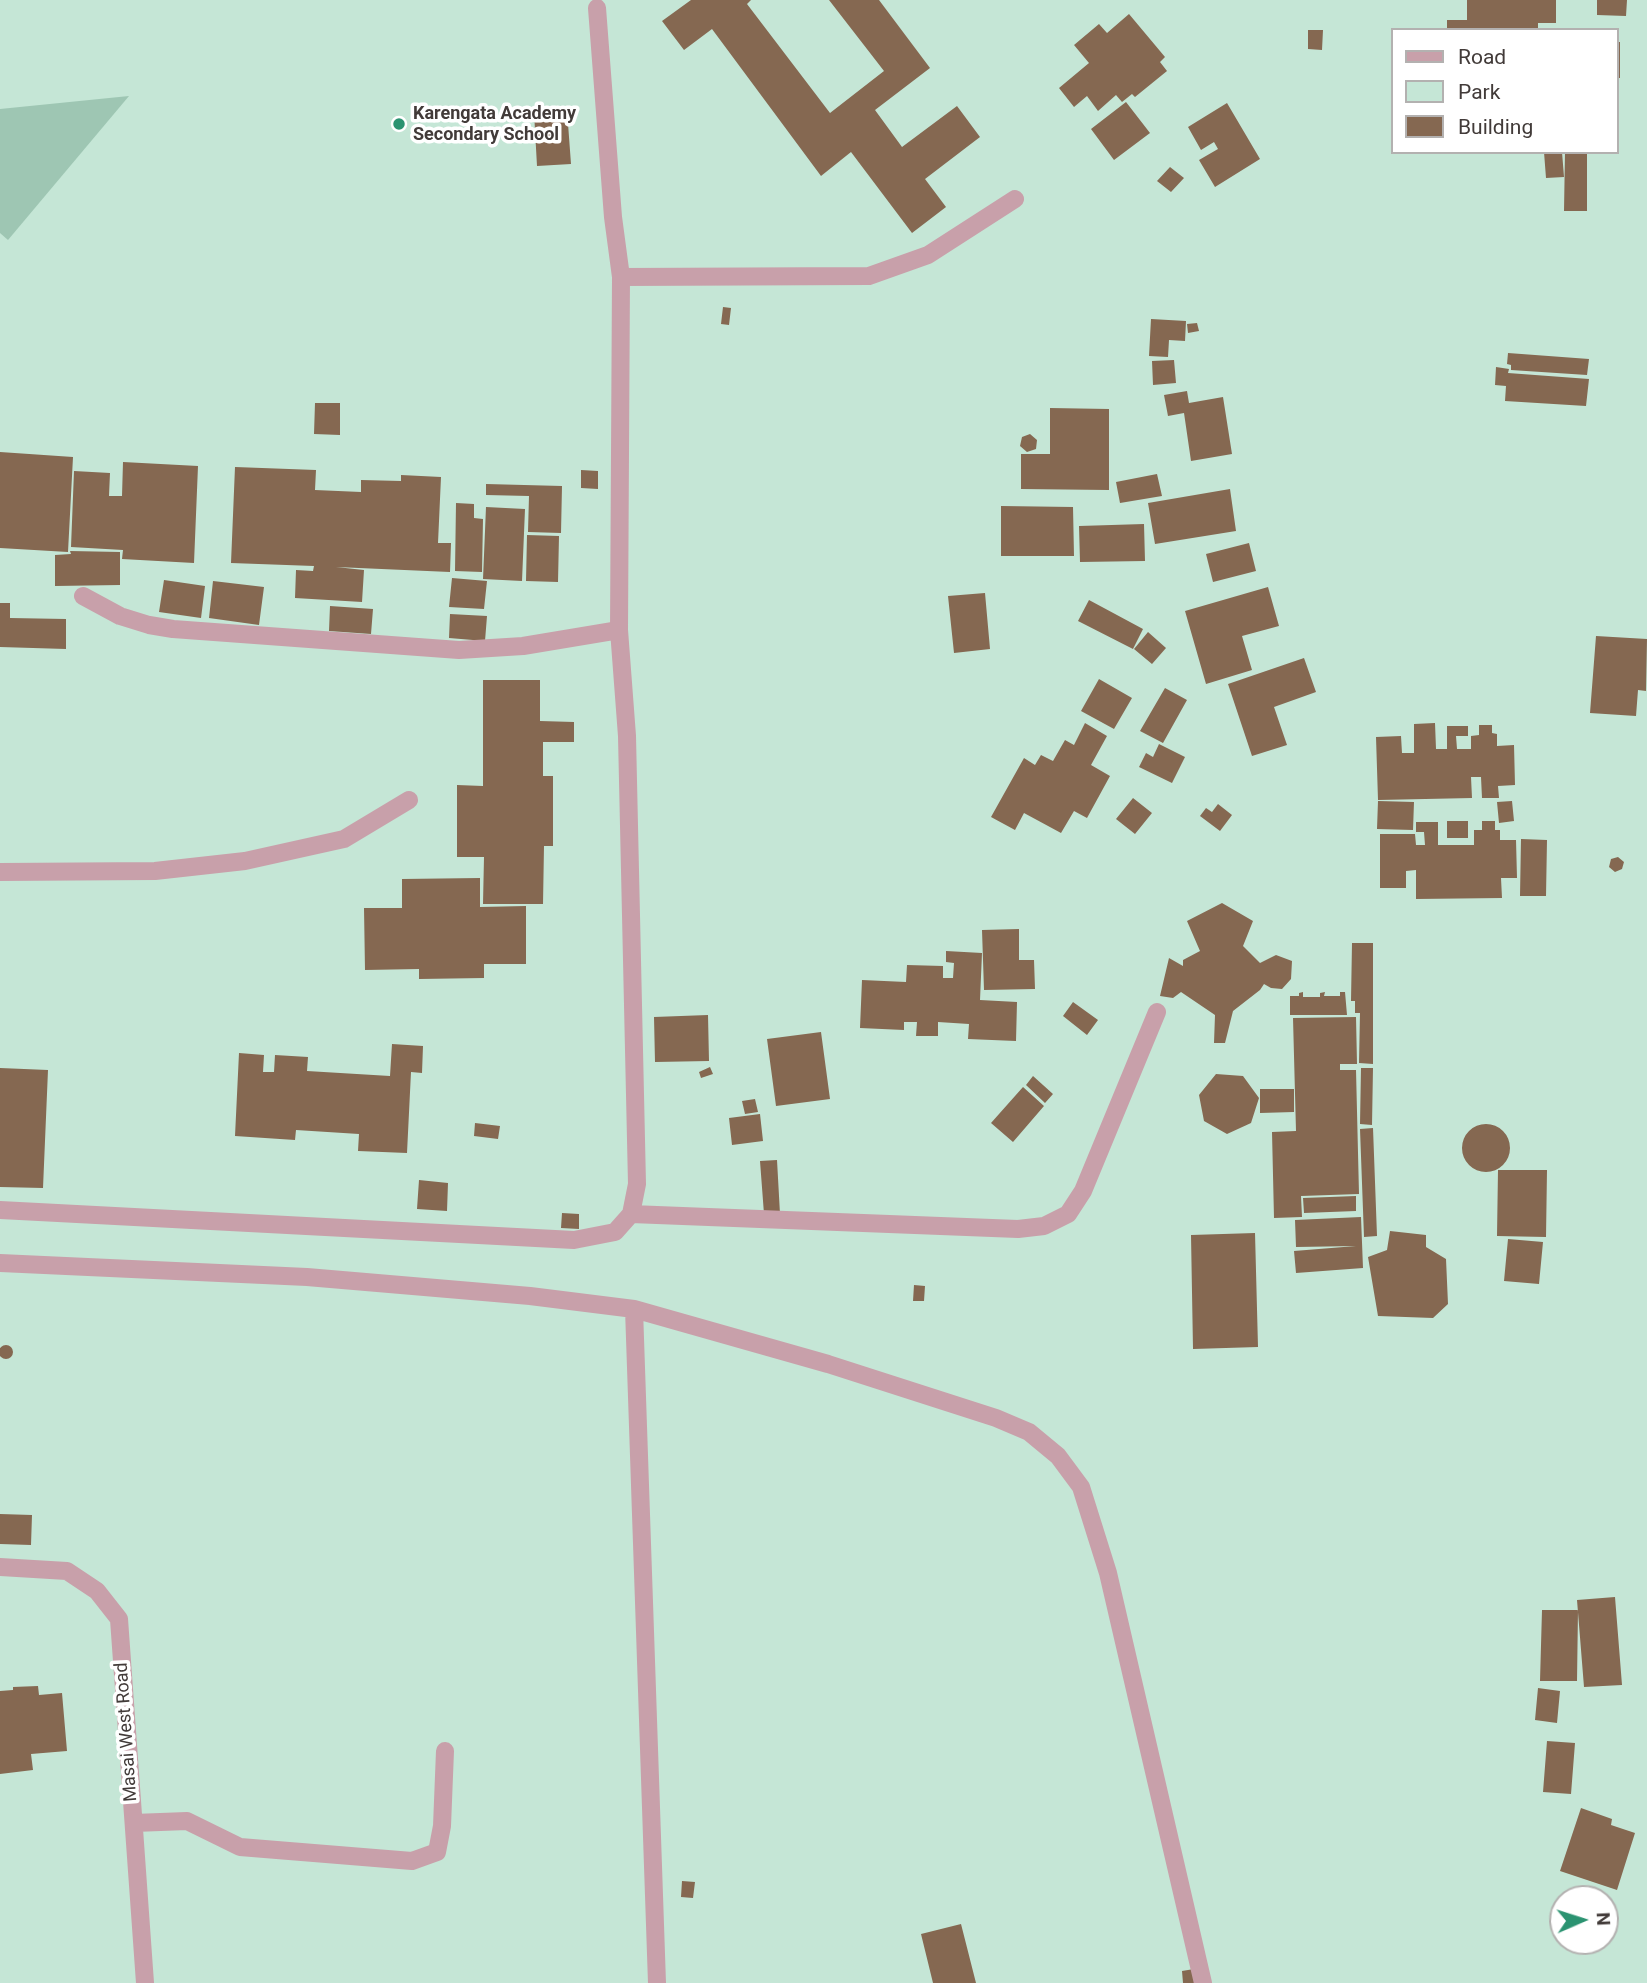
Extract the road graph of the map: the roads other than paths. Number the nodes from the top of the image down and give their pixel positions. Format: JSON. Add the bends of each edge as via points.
{"nodes":[{"id":1,"x":597,"y":8,"type":"dead end"},
{"id":2,"x":1015,"y":200,"type":"dead end"},
{"id":3,"x":621,"y":277,"type":"junction"},
{"id":4,"x":83,"y":596,"type":"dead end"},
{"id":5,"x":619,"y":630,"type":"junction"},
{"id":6,"x":408,"y":800,"type":"dead end"},
{"id":7,"x":0,"y":872,"type":"edge"},
{"id":8,"x":1157,"y":1012,"type":"dead end"},
{"id":9,"x":0,"y":1210,"type":"edge"},
{"id":10,"x":631,"y":1214,"type":"junction"},
{"id":11,"x":0,"y":1263,"type":"edge"},
{"id":12,"x":634,"y":1309,"type":"junction"},
{"id":13,"x":0,"y":1567,"type":"edge"},
{"id":14,"x":445,"y":1751,"type":"dead end"},
{"id":15,"x":134,"y":1823,"type":"junction"},
{"id":16,"x":145,"y":1983,"type":"edge"},
{"id":17,"x":657,"y":1983,"type":"edge"},
{"id":18,"x":1203,"y":1983,"type":"edge"}],
"edges":[{"from":1,"to":3,"type":"street"},
{"from":2,"to":3,"type":"street","via":[[928,255],[869,276]]},
{"from":3,"to":5,"type":"street"},
{"from":4,"to":5,"type":"street","via":[[120,616],[173,629],[459,650],[523,646]]},
{"from":5,"to":10,"type":"street","via":[[627,736],[637,1171]]},
{"from":6,"to":7,"type":"street","via":[[344,839],[245,861],[155,871]]},
{"from":8,"to":10,"type":"street","via":[[1083,1191],[1068,1214],[1044,1226],[1018,1229]]},
{"from":9,"to":10,"type":"street","via":[[574,1240],[615,1232]]},
{"from":11,"to":12,"type":"street","via":[[307,1277]]},
{"from":12,"to":17,"type":"street"},
{"from":12,"to":18,"type":"street","via":[[828,1363],[996,1418],[1029,1432],[1058,1456],[1081,1487],[1108,1573]]},
{"from":13,"to":15,"type":"street","name":"Masai West Road","via":[[67,1571],[97,1591],[119,1619]]},
{"from":14,"to":15,"type":"street","via":[[437,1852],[412,1861],[240,1847],[187,1821]]},
{"from":15,"to":16,"type":"street","name":"Masai West Road"}]}
